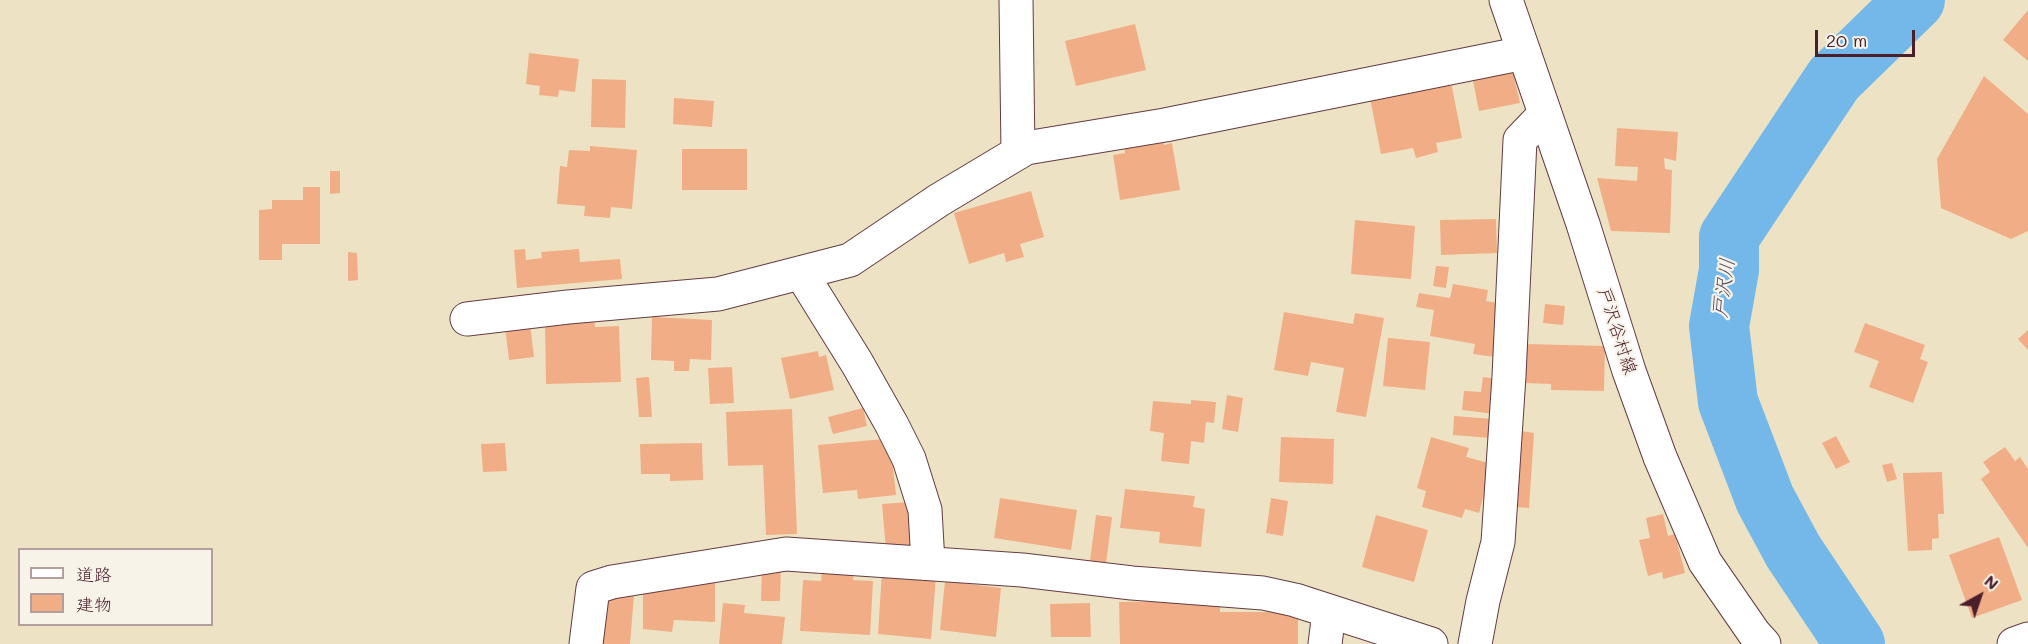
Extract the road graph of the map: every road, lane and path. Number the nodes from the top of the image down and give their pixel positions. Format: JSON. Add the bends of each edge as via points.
{"nodes":[{"id":1,"x":1016,"y":0,"type":"edge"},
{"id":2,"x":1506,"y":0,"type":"edge"},
{"id":3,"x":1524,"y":53,"type":"junction"},
{"id":4,"x":1545,"y":114,"type":"junction"},
{"id":5,"x":1018,"y":153,"type":"junction"},
{"id":6,"x":801,"y":273,"type":"junction"},
{"id":7,"x":466,"y":319,"type":"dead end"},
{"id":8,"x":928,"y":563,"type":"junction"},
{"id":9,"x":1329,"y":612,"type":"junction"},
{"id":10,"x":2028,"y":639,"type":"edge"},
{"id":11,"x":586,"y":644,"type":"edge"},
{"id":12,"x":1325,"y":644,"type":"edge"},
{"id":13,"x":1431,"y":644,"type":"edge"},
{"id":14,"x":1475,"y":644,"type":"edge"},
{"id":15,"x":1764,"y":644,"type":"edge"},
{"id":16,"x":2014,"y":644,"type":"edge"}],
"edges":[{"from":1,"to":5,"type":"street"},
{"from":2,"to":3,"type":"street","name":"戸沢谷村線"},
{"from":3,"to":4,"type":"street","name":"戸沢谷村線"},
{"from":3,"to":5,"type":"street","via":[[1165,125],[1026,148]]},
{"from":4,"to":14,"type":"street","via":[[1520,140],[1498,542]]},
{"from":4,"to":15,"type":"street","name":"戸沢谷村線","via":[[1660,457],[1705,562]]},
{"from":5,"to":6,"type":"street","via":[[850,260]]},
{"from":6,"to":7,"type":"street","via":[[718,294]]},
{"from":6,"to":8,"type":"street","via":[[857,363],[909,459],[925,510]]},
{"from":8,"to":9,"type":"street","via":[[1263,593]]},
{"from":8,"to":11,"type":"street","via":[[786,554],[612,582],[593,588]]},
{"from":9,"to":12,"type":"street"},
{"from":9,"to":13,"type":"street"},
{"from":10,"to":16,"type":"street"}]}
